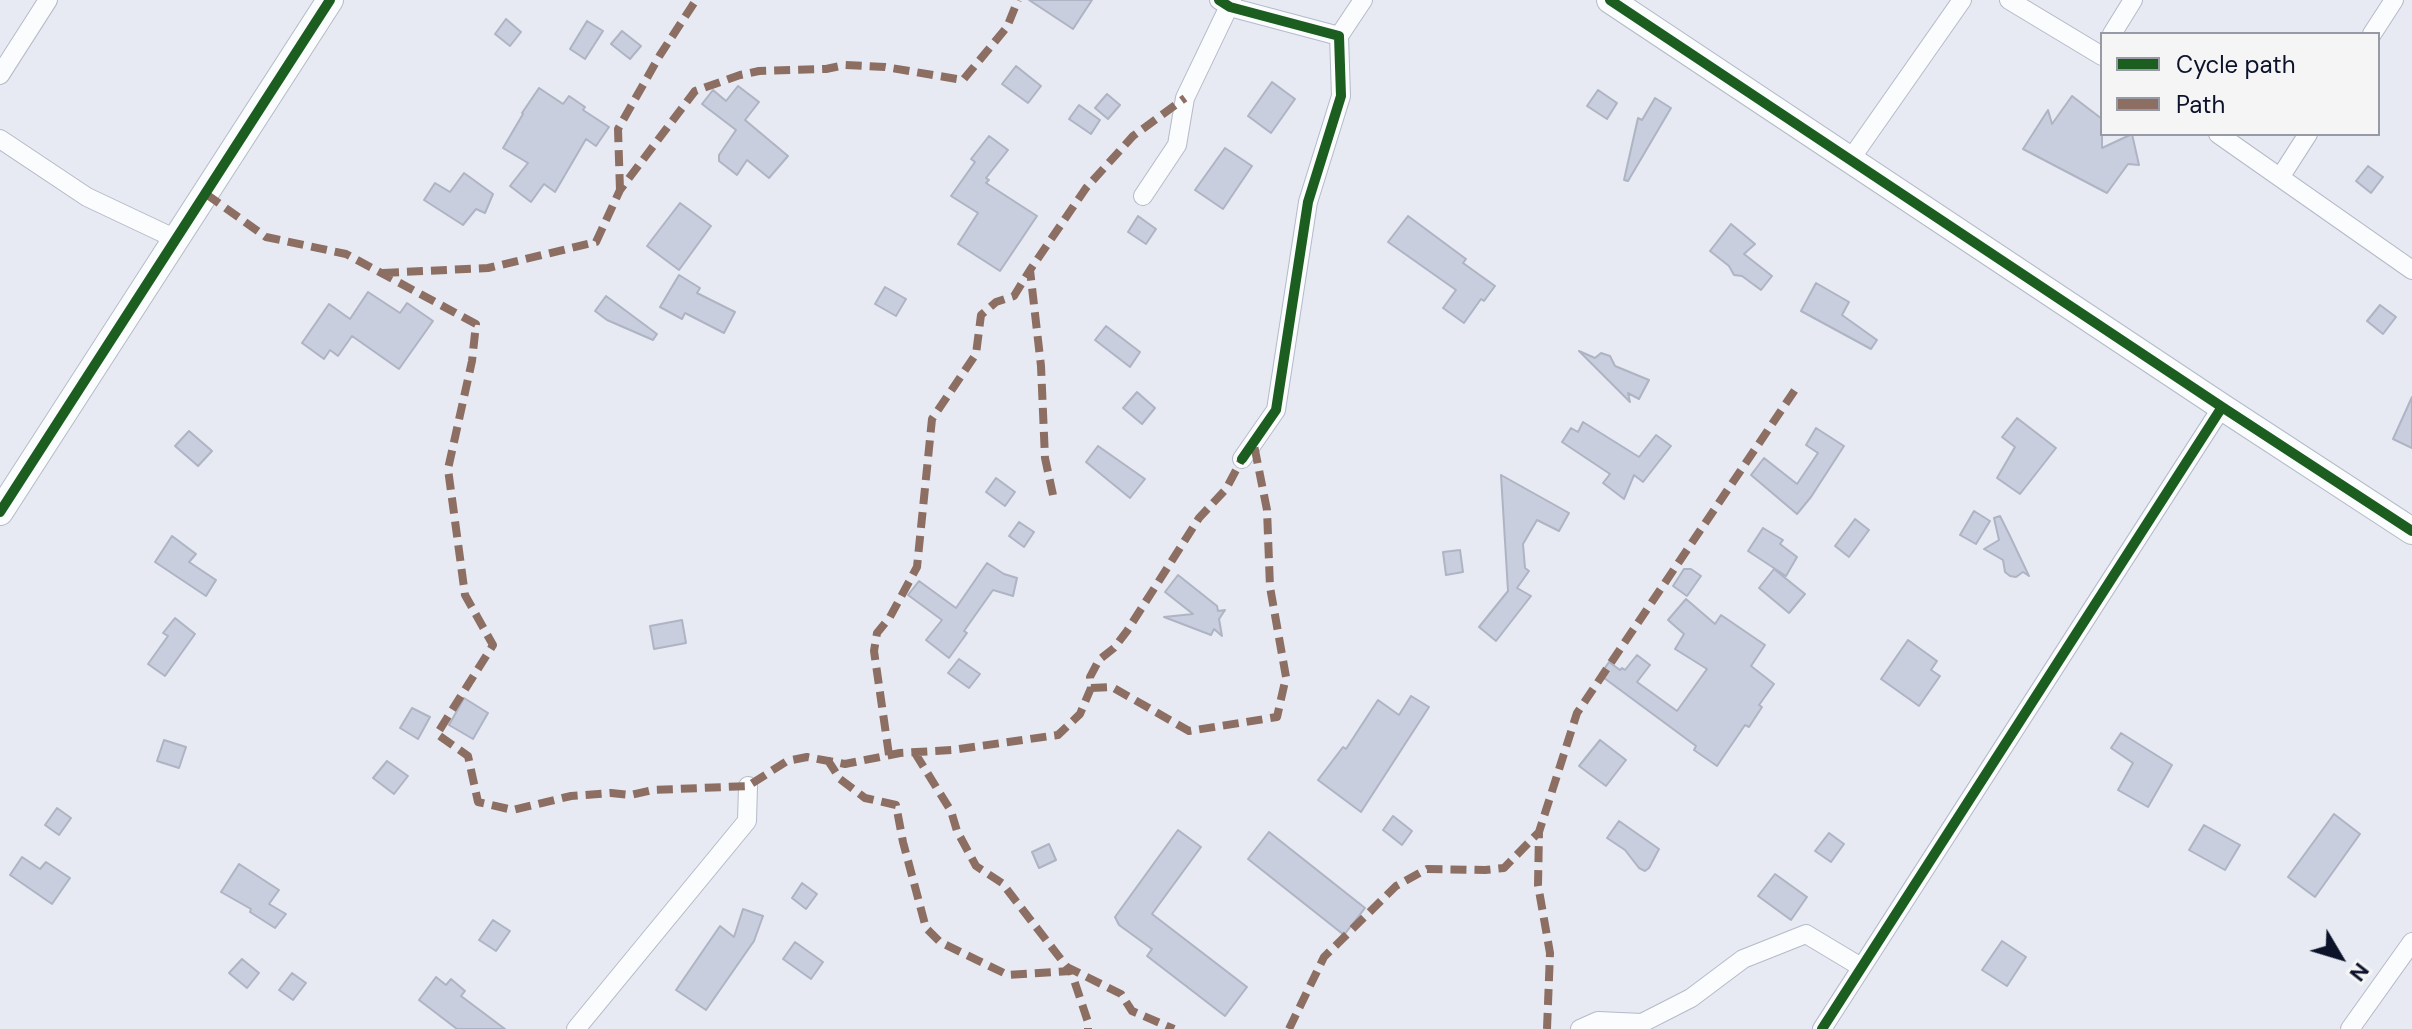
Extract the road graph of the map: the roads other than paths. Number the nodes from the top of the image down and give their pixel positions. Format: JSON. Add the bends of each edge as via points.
{"nodes":[{"id":1,"x":48,"y":0,"type":"edge"},
{"id":2,"x":330,"y":0,"type":"edge"},
{"id":3,"x":1363,"y":0,"type":"edge"},
{"id":4,"x":1610,"y":0,"type":"edge"},
{"id":5,"x":1962,"y":0,"type":"edge"},
{"id":6,"x":2009,"y":0,"type":"edge"},
{"id":7,"x":2133,"y":0,"type":"edge"},
{"id":8,"x":2394,"y":0,"type":"edge"},
{"id":9,"x":1227,"y":2,"type":"edge"},
{"id":10,"x":2113,"y":32,"type":"edge"},
{"id":11,"x":2373,"y":32,"type":"edge"},
{"id":12,"x":1339,"y":36,"type":"junction"},
{"id":13,"x":2100,"y":53,"type":"edge"},
{"id":14,"x":0,"y":75,"type":"edge"},
{"id":15,"x":2221,"y":136,"type":"edge"},
{"id":16,"x":2307,"y":136,"type":"edge"},
{"id":17,"x":0,"y":139,"type":"edge"},
{"id":18,"x":1850,"y":160,"type":"junction"},
{"id":19,"x":2281,"y":176,"type":"junction"},
{"id":20,"x":1143,"y":196,"type":"dead end"},
{"id":21,"x":176,"y":239,"type":"junction"},
{"id":22,"x":2412,"y":270,"type":"edge"},
{"id":23,"x":2222,"y":407,"type":"junction"},
{"id":24,"x":1242,"y":459,"type":"dead end"},
{"id":25,"x":0,"y":512,"type":"edge"},
{"id":26,"x":2412,"y":531,"type":"edge"},
{"id":27,"x":748,"y":786,"type":"dead end"},
{"id":28,"x":2412,"y":942,"type":"edge"},
{"id":29,"x":1861,"y":967,"type":"junction"},
{"id":30,"x":576,"y":1029,"type":"edge"},
{"id":31,"x":1580,"y":1029,"type":"edge"},
{"id":32,"x":1822,"y":1029,"type":"edge"},
{"id":33,"x":2350,"y":1029,"type":"edge"}],
"edges":[{"from":1,"to":14,"type":"street"},
{"from":2,"to":21,"type":"street"},
{"from":3,"to":12,"type":"street"},
{"from":4,"to":18,"type":"street"},
{"from":5,"to":18,"type":"street"},
{"from":6,"to":13,"type":"street"},
{"from":7,"to":10,"type":"street"},
{"from":8,"to":11,"type":"street"},
{"from":9,"to":12,"type":"street"},
{"from":9,"to":20,"type":"street","via":[[1185,98],[1177,145]]},
{"from":12,"to":24,"type":"street","via":[[1341,96],[1308,202],[1276,410]]},
{"from":15,"to":19,"type":"street"},
{"from":16,"to":19,"type":"street"},
{"from":17,"to":21,"type":"street","via":[[87,197]]},
{"from":18,"to":23,"type":"street"},
{"from":19,"to":22,"type":"street"},
{"from":21,"to":25,"type":"street"},
{"from":23,"to":26,"type":"street"},
{"from":23,"to":29,"type":"street"},
{"from":27,"to":30,"type":"street","via":[[747,821]]},
{"from":28,"to":33,"type":"street"},
{"from":29,"to":31,"type":"street","via":[[1806,934],[1743,959],[1691,998],[1642,1023],[1598,1021]]},
{"from":29,"to":32,"type":"street"}]}
